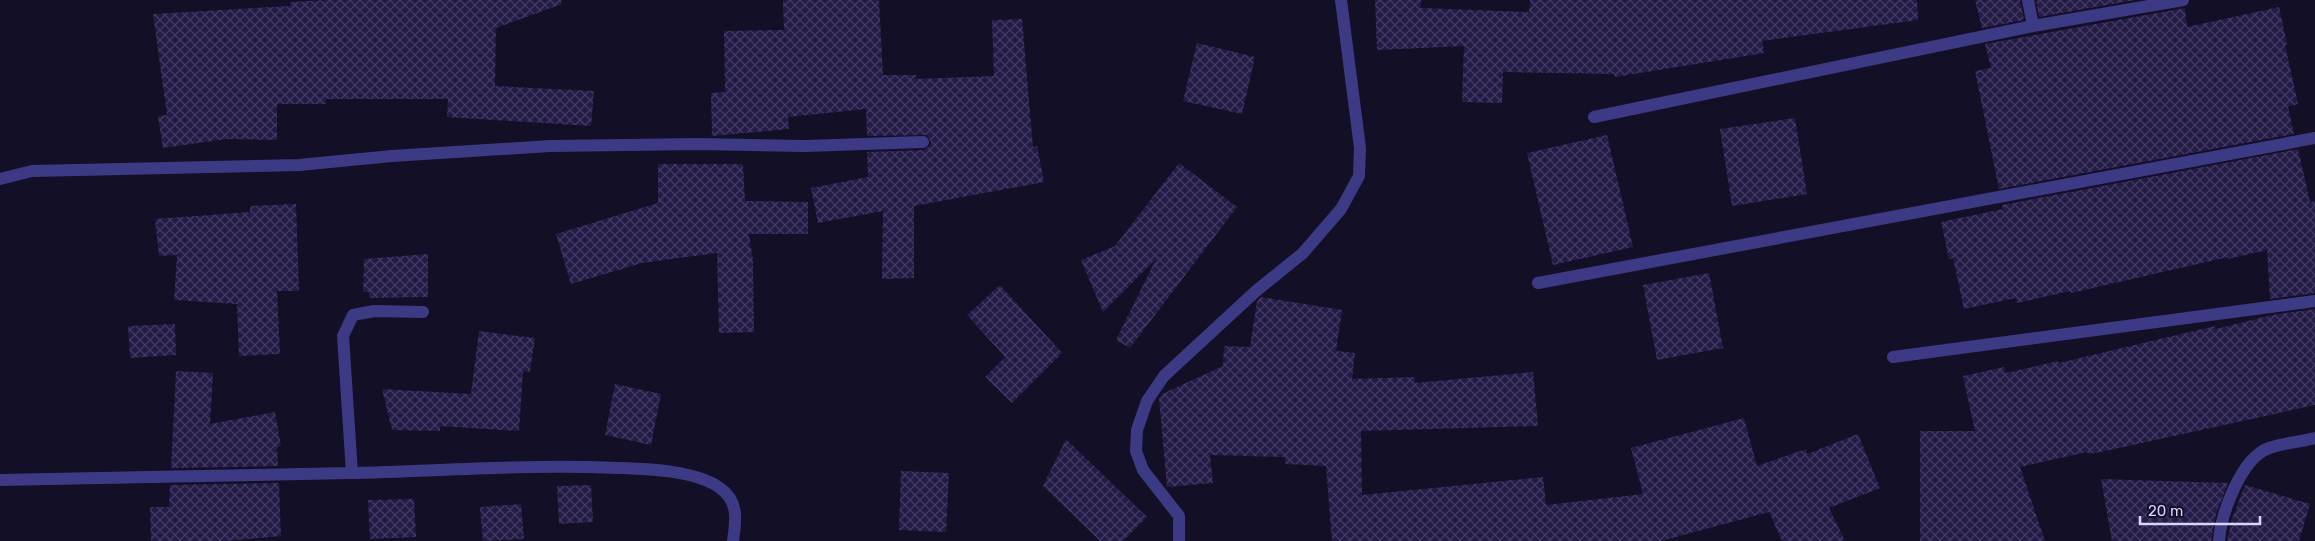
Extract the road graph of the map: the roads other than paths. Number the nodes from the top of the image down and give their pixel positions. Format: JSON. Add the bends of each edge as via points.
{"nodes":[{"id":1,"x":1341,"y":0,"type":"edge"},
{"id":2,"x":2028,"y":0,"type":"edge"},
{"id":3,"x":2183,"y":0,"type":"edge"},
{"id":4,"x":2033,"y":26,"type":"junction"},
{"id":5,"x":1594,"y":117,"type":"dead end"},
{"id":6,"x":2315,"y":138,"type":"edge"},
{"id":7,"x":922,"y":142,"type":"dead end"},
{"id":8,"x":0,"y":179,"type":"edge"},
{"id":9,"x":1538,"y":283,"type":"dead end"},
{"id":10,"x":2315,"y":301,"type":"edge"},
{"id":11,"x":423,"y":312,"type":"dead end"},
{"id":12,"x":1893,"y":358,"type":"dead end"},
{"id":13,"x":2315,"y":438,"type":"edge"},
{"id":14,"x":352,"y":473,"type":"junction"},
{"id":15,"x":0,"y":480,"type":"edge"},
{"id":16,"x":734,"y":541,"type":"edge"},
{"id":17,"x":1180,"y":541,"type":"edge"},
{"id":18,"x":2219,"y":541,"type":"edge"}],
"edges":[{"from":1,"to":17,"type":"street","via":[[1360,148],[1358,176],[1341,209],[1304,253],[1256,291],[1164,376],[1147,401],[1137,430],[1136,451],[1143,470],[1179,516]]},
{"from":2,"to":4,"type":"street"},
{"from":3,"to":4,"type":"street"},
{"from":4,"to":5,"type":"street"},
{"from":6,"to":9,"type":"street"},
{"from":7,"to":8,"type":"street","via":[[804,146],[550,146],[299,165],[32,171]]},
{"from":10,"to":12,"type":"street"},
{"from":11,"to":14,"type":"street","via":[[374,311],[353,315],[344,336]]},
{"from":13,"to":18,"type":"street","via":[[2267,448],[2248,463],[2228,501]]},
{"from":14,"to":15,"type":"street"},
{"from":14,"to":16,"type":"street","via":[[558,465],[647,469],[696,477],[720,487],[732,498],[736,516]]}]}
